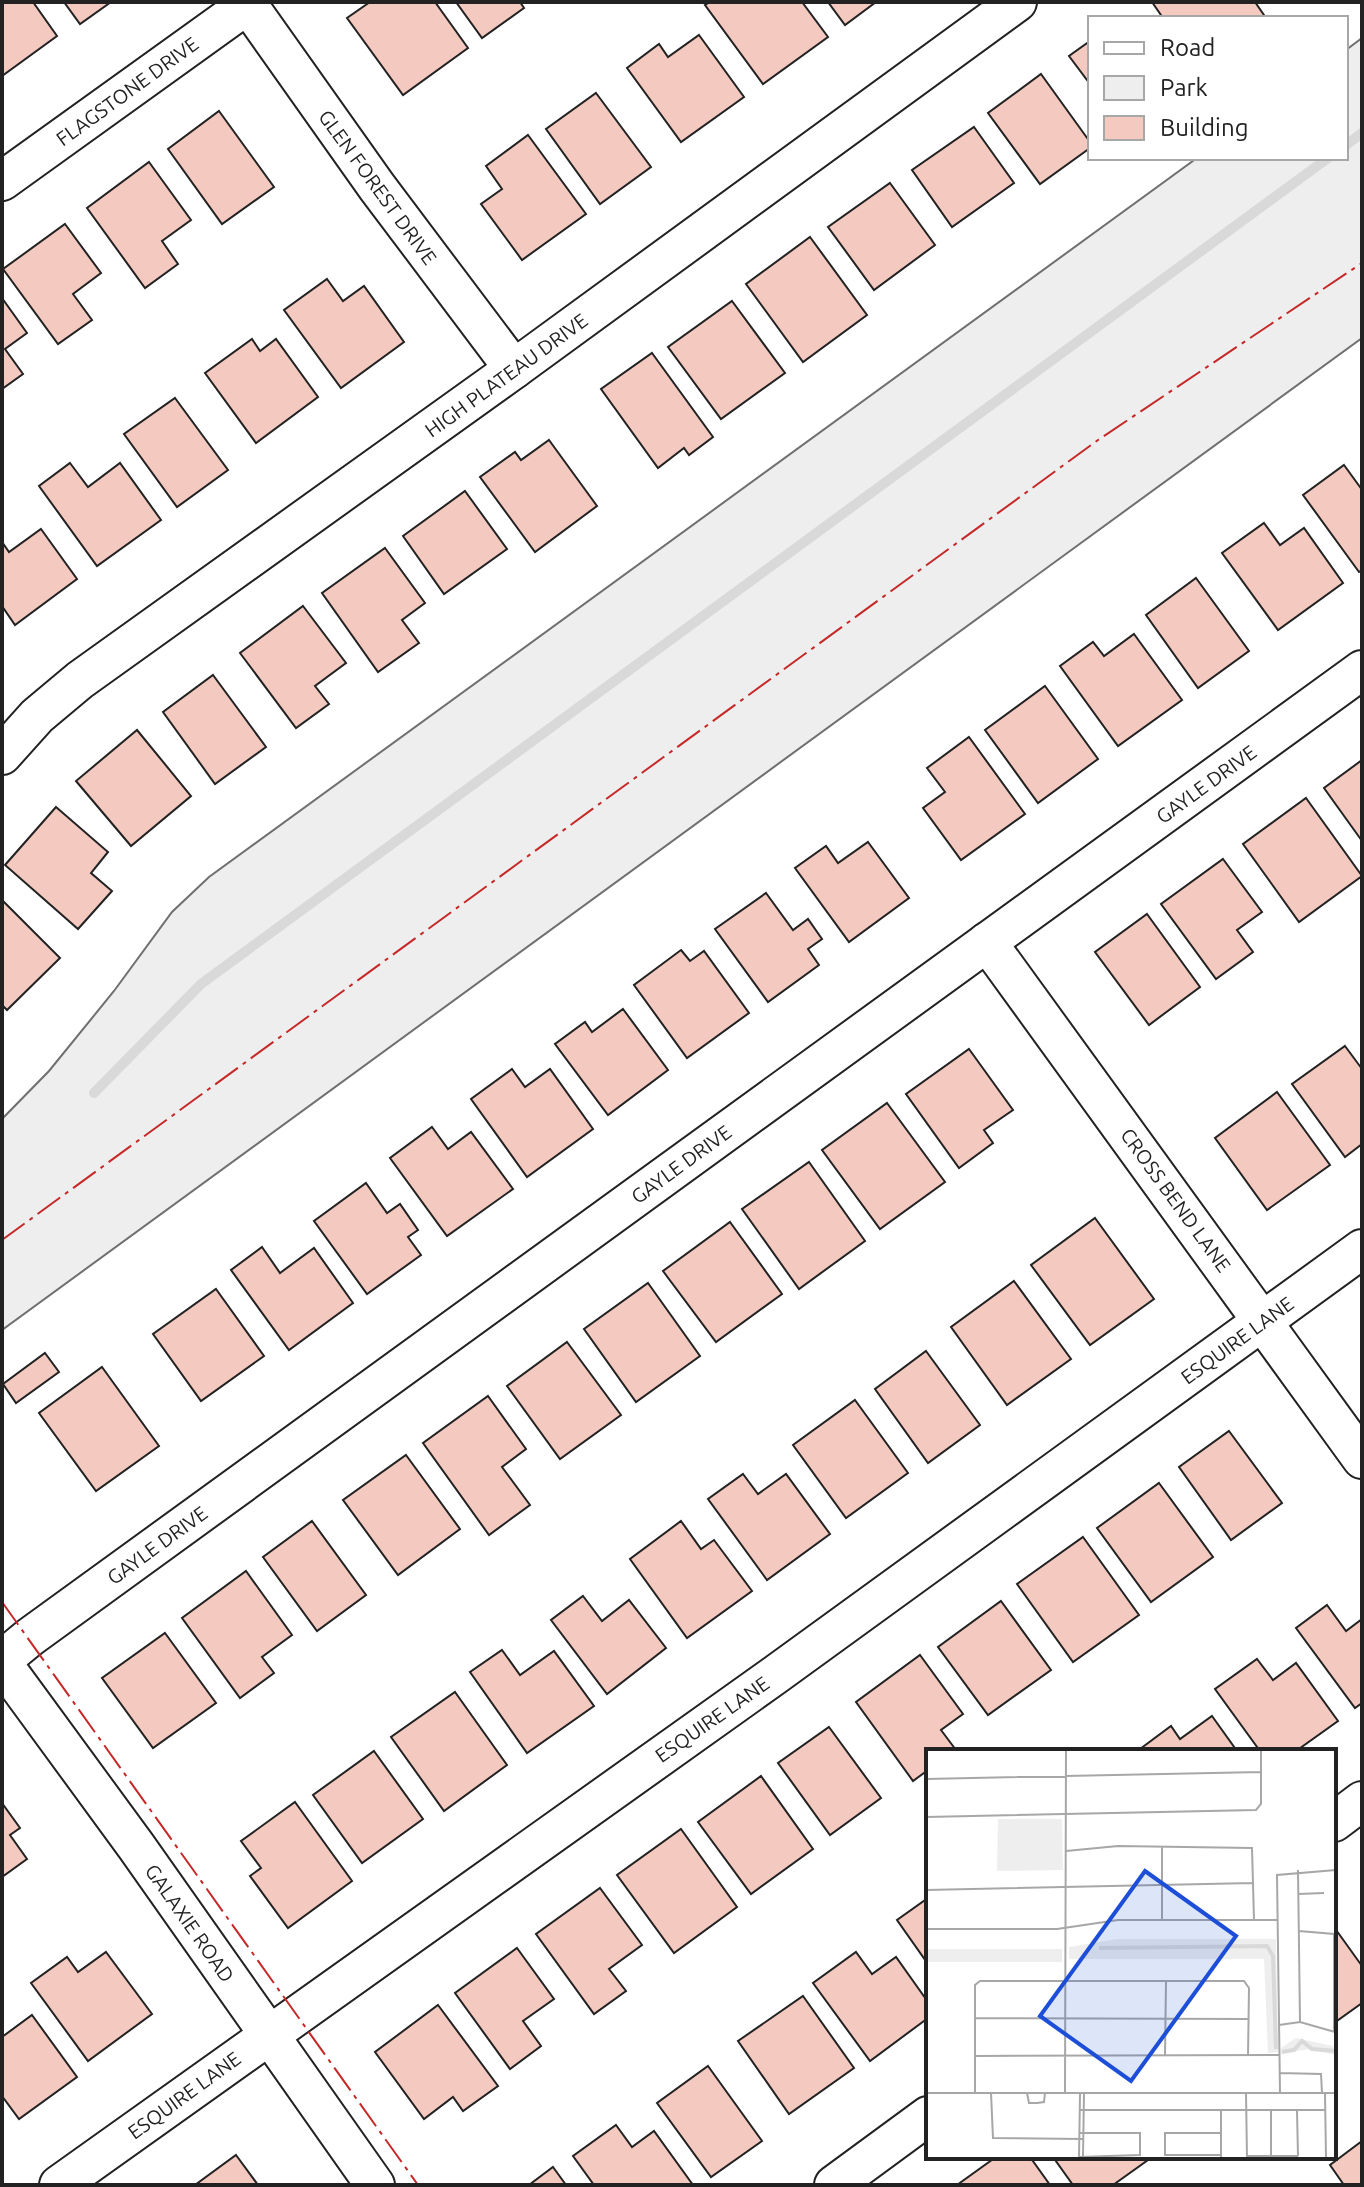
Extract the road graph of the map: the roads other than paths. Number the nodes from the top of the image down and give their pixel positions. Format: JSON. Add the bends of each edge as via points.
{"nodes":[{"id":1,"x":1017,"y":2,"type":"edge"},
{"id":2,"x":248,"y":3,"type":"edge"},
{"id":3,"x":2,"y":181,"type":"edge"},
{"id":4,"x":514,"y":369,"type":"junction"},
{"id":5,"x":1362,"y":670,"type":"edge"},
{"id":6,"x":2,"y":755,"type":"edge"},
{"id":7,"x":987,"y":942,"type":"junction"},
{"id":8,"x":1362,"y":1249,"type":"edge"},
{"id":9,"x":1264,"y":1321,"type":"junction"},
{"id":10,"x":1362,"y":1459,"type":"edge"},
{"id":11,"x":2,"y":1662,"type":"edge"},
{"id":12,"x":1362,"y":1801,"type":"edge"},
{"id":13,"x":1336,"y":1820,"type":"edge"},
{"id":14,"x":268,"y":2034,"type":"junction"},
{"id":15,"x":926,"y":2117,"type":"edge"},
{"id":16,"x":59,"y":2185,"type":"edge"},
{"id":17,"x":375,"y":2185,"type":"edge"},
{"id":18,"x":834,"y":2185,"type":"edge"}],
"edges":[{"from":1,"to":4,"type":"street","name":"HIGH PLATEAU DRIVE"},
{"from":2,"to":3,"type":"street","name":"FLAGSTONE DRIVE"},
{"from":2,"to":4,"type":"street","name":"GLEN FOREST DRIVE"},
{"from":4,"to":6,"type":"street","name":"HIGH PLATEAU DRIVE","via":[[80,680]]},
{"from":5,"to":7,"type":"street","name":"GAYLE DRIVE"},
{"from":7,"to":9,"type":"street","name":"CROSS BEND LANE"},
{"from":7,"to":11,"type":"street","name":"GAYLE DRIVE"},
{"from":8,"to":9,"type":"street","name":"ESQUIRE LANE"},
{"from":9,"to":10,"type":"street","name":"CROSS BEND LANE"},
{"from":9,"to":14,"type":"street","name":"ESQUIRE LANE"},
{"from":11,"to":14,"type":"street","name":"GALAXIE ROAD"},
{"from":12,"to":13,"type":"street"},
{"from":14,"to":16,"type":"street","name":"ESQUIRE LANE"},
{"from":14,"to":17,"type":"street","name":"GALAXIE ROAD"},
{"from":15,"to":18,"type":"street"}]}
